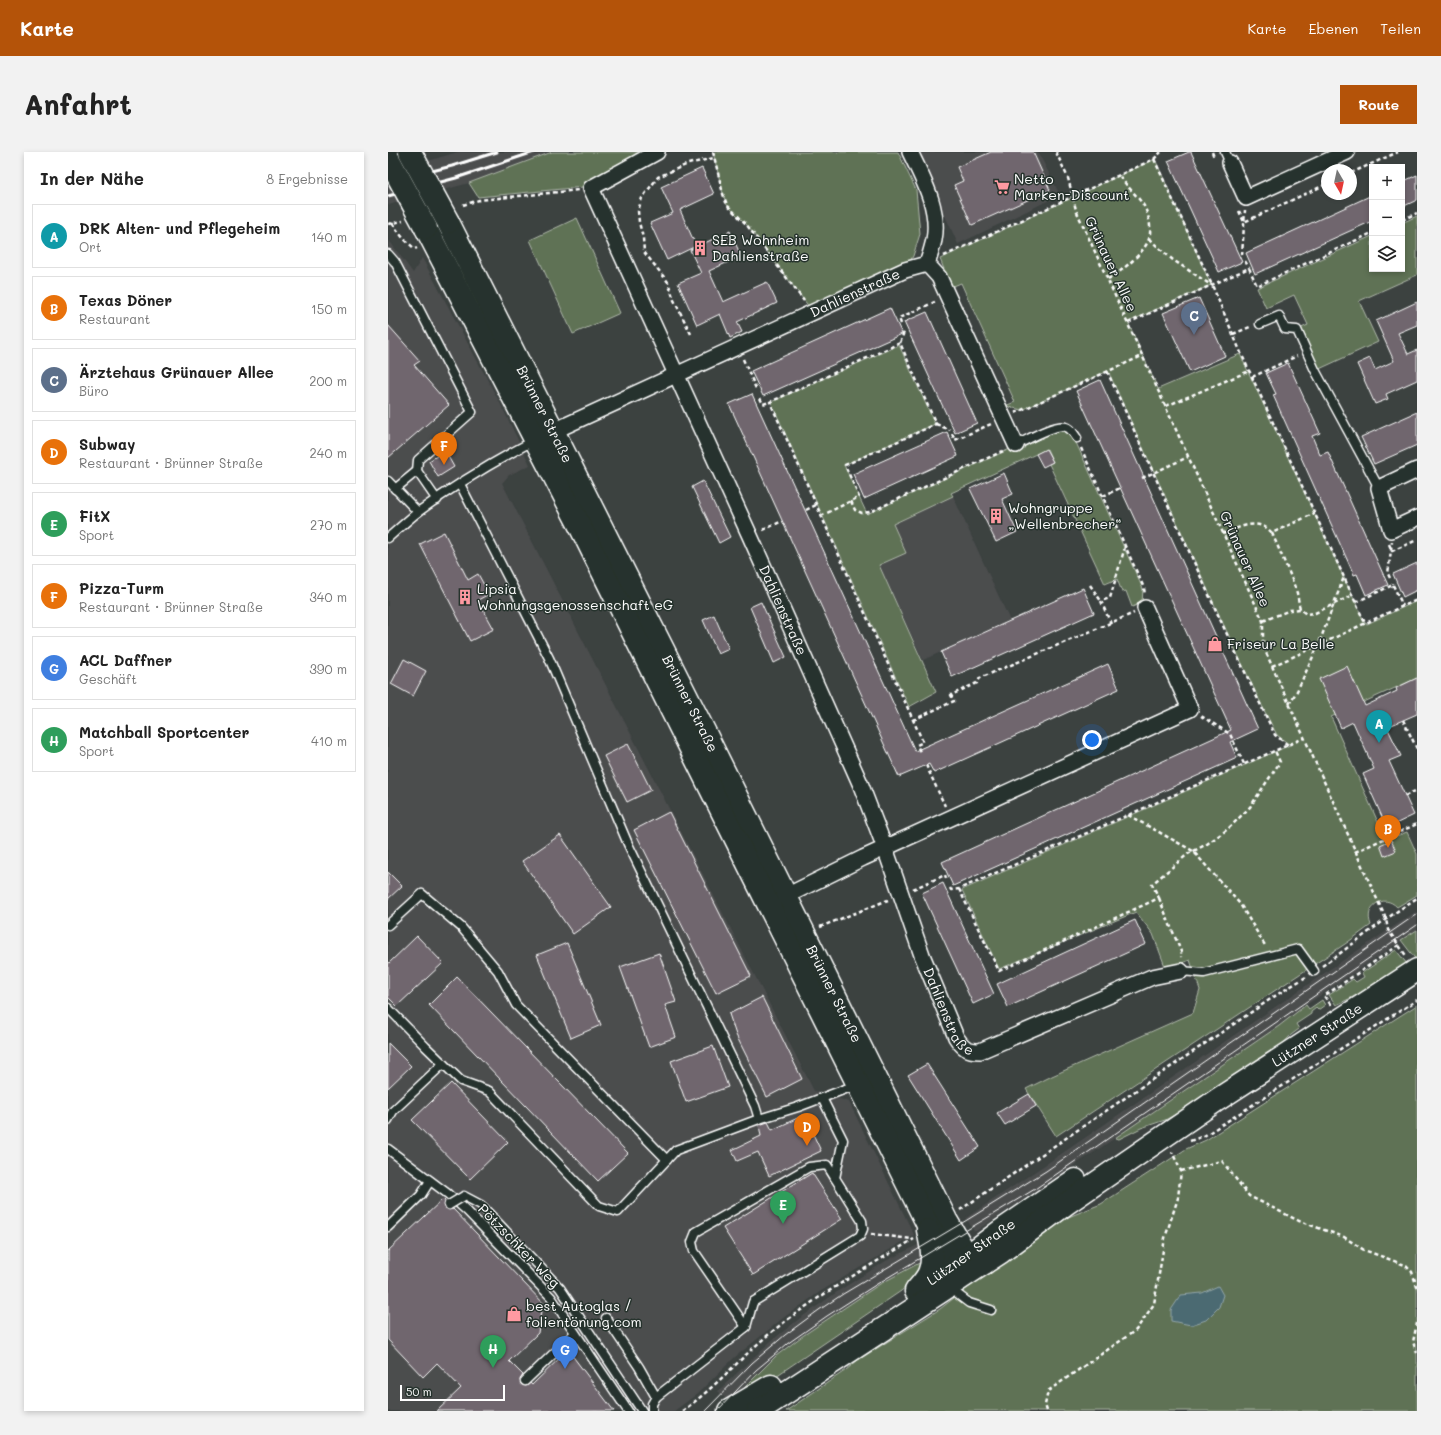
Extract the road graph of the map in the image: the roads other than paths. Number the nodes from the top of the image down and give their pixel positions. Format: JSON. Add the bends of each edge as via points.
{"nodes":[{"id":1,"x":410,"y":152,"type":"edge"},
{"id":2,"x":657,"y":152,"type":"edge"},
{"id":3,"x":910,"y":152,"type":"edge"},
{"id":4,"x":1347,"y":152,"type":"edge"},
{"id":5,"x":388,"y":158,"type":"edge"},
{"id":6,"x":1227,"y":158,"type":"edge"},
{"id":7,"x":388,"y":254,"type":"edge"},
{"id":8,"x":927,"y":264,"type":"junction"},
{"id":9,"x":1260,"y":324,"type":"road end"},
{"id":10,"x":676,"y":375,"type":"junction"},
{"id":11,"x":544,"y":435,"type":"junction"},
{"id":12,"x":1077,"y":438,"type":"road end"},
{"id":13,"x":1016,"y":445,"type":"joint"},
{"id":14,"x":1417,"y":470,"type":"edge"},
{"id":15,"x":417,"y":471,"type":"junction"},
{"id":16,"x":388,"y":481,"type":"edge"},
{"id":17,"x":460,"y":484,"type":"junction"},
{"id":18,"x":1379,"y":488,"type":"junction"},
{"id":19,"x":395,"y":489,"type":"junction"},
{"id":20,"x":437,"y":500,"type":"junction"},
{"id":21,"x":418,"y":512,"type":"junction"},
{"id":22,"x":1417,"y":518,"type":"edge"},
{"id":23,"x":388,"y":538,"type":"edge"},
{"id":24,"x":1145,"y":608,"type":"road end"},
{"id":25,"x":885,"y":848,"type":"junction"},
{"id":26,"x":778,"y":900,"type":"junction"},
{"id":27,"x":388,"y":925,"type":"edge"},
{"id":28,"x":1417,"y":970,"type":"edge"},
{"id":29,"x":1181,"y":971,"type":"joint"},
{"id":30,"x":1314,"y":972,"type":"road end"},
{"id":31,"x":388,"y":1008,"type":"edge"},
{"id":32,"x":443,"y":1064,"type":"junction"},
{"id":33,"x":858,"y":1084,"type":"junction"},
{"id":34,"x":822,"y":1098,"type":"junction"},
{"id":35,"x":1217,"y":1100,"type":"junction"},
{"id":36,"x":759,"y":1118,"type":"junction"},
{"id":37,"x":388,"y":1120,"type":"edge"},
{"id":38,"x":388,"y":1149,"type":"edge"},
{"id":39,"x":667,"y":1160,"type":"junction"},
{"id":40,"x":835,"y":1178,"type":"junction"},
{"id":41,"x":430,"y":1181,"type":"junction"},
{"id":42,"x":449,"y":1205,"type":"dead end"},
{"id":43,"x":932,"y":1226,"type":"junction"},
{"id":44,"x":388,"y":1227,"type":"edge"},
{"id":45,"x":992,"y":1236,"type":"junction"},
{"id":46,"x":964,"y":1270,"type":"junction"},
{"id":47,"x":916,"y":1291,"type":"junction"},
{"id":48,"x":991,"y":1310,"type":"dead end"},
{"id":49,"x":606,"y":1318,"type":"dead end"},
{"id":50,"x":746,"y":1327,"type":"junction"},
{"id":51,"x":575,"y":1333,"type":"junction"},
{"id":52,"x":525,"y":1381,"type":"dead end"},
{"id":53,"x":656,"y":1397,"type":"junction"},
{"id":54,"x":628,"y":1411,"type":"edge"},
{"id":55,"x":642,"y":1411,"type":"edge"},
{"id":56,"x":652,"y":1411,"type":"edge"},
{"id":57,"x":729,"y":1411,"type":"edge"},
{"id":58,"x":758,"y":1411,"type":"edge"}],
"edges":[{"from":1,"to":11,"type":"main road","name":"Brünner Straße","bridge":true,"via":[[448,222]]},
{"from":2,"to":10,"type":"street","name":"Dahlienstraße","via":[[591,188]]},
{"from":3,"to":8,"type":"street","via":[[926,186],[933,209],[934,239]]},
{"from":4,"to":6,"type":"street","via":[[1246,198]]},
{"from":5,"to":11,"type":"main road","name":"Brünner Straße","bridge":true,"via":[[416,224]]},
{"from":7,"to":15,"type":"lane","via":[[395,262],[472,412],[418,460]]},
{"from":8,"to":10,"type":"street","name":"Dahlienstraße","via":[[905,270]]},
{"from":8,"to":13,"type":"street","via":[[939,277]]},
{"from":9,"to":18,"type":"lane","via":[[1279,316],[1285,329],[1297,330],[1315,370]]},
{"from":10,"to":11,"type":"street","name":"Dahlienstraße"},
{"from":10,"to":25,"type":"street","name":"Dahlienstraße","via":[[860,783]]},
{"from":11,"to":17,"type":"lane","name":"Brünner Straße"},
{"from":11,"to":26,"type":"main road","name":"Brünner Straße","via":[[615,594]]},
{"from":12,"to":13,"type":"lane","via":[[1066,426],[1056,427]]},
{"from":14,"to":18,"type":"street"},
{"from":15,"to":19,"type":"lane"},
{"from":15,"to":20,"type":"lane"},
{"from":16,"to":19,"type":"lane"},
{"from":17,"to":20,"type":"lane","name":"Brünner Straße"},
{"from":17,"to":36,"type":"lane","via":[[549,658],[628,844]]},
{"from":18,"to":22,"type":"street","via":[[1392,530]]},
{"from":19,"to":21,"type":"lane"},
{"from":20,"to":21,"type":"lane","name":"Brünner Straße"},
{"from":21,"to":23,"type":"lane","name":"Brünner Straße"},
{"from":24,"to":25,"type":"street","via":[[1190,709]]},
{"from":25,"to":26,"type":"street"},
{"from":25,"to":29,"type":"street","name":"Dahlienstraße","via":[[922,955],[956,1037],[962,1046],[970,1051],[980,1052],[991,1048],[1152,977]]},
{"from":26,"to":33,"type":"main road","name":"Brünner Straße"},
{"from":26,"to":43,"type":"main road","name":"Brünner Straße"},
{"from":27,"to":39,"type":"lane","via":[[422,894],[461,927],[498,971],[516,1005]]},
{"from":28,"to":35,"type":"main road","name":"Lützner Straße"},
{"from":29,"to":30,"type":"lane","via":[[1204,973],[1298,949]]},
{"from":31,"to":32,"type":"lane"},
{"from":32,"to":37,"type":"lane","via":[[393,1112]]},
{"from":32,"to":39,"type":"lane","via":[[461,1081],[489,1091],[599,1206],[618,1212]]},
{"from":33,"to":34,"type":"lane"},
{"from":33,"to":43,"type":"main road","name":"Brünner Straße"},
{"from":34,"to":36,"type":"lane"},
{"from":34,"to":40,"type":"lane","via":[[843,1140]]},
{"from":35,"to":45,"type":"main road","name":"Lützner Straße","via":[[1120,1149]]},
{"from":35,"to":46,"type":"main road","name":"Lützner Straße","via":[[1067,1203],[1001,1252]]},
{"from":36,"to":39,"type":"lane","via":[[676,1150]]},
{"from":38,"to":41,"type":"lane","name":"Pötzschker Weg"},
{"from":40,"to":50,"type":"lane","via":[[862,1221],[863,1229],[860,1236],[753,1302]]},
{"from":40,"to":50,"type":"lane","via":[[827,1165],[809,1167],[696,1232],[692,1242],[694,1251]]},
{"from":41,"to":44,"type":"lane","via":[[421,1195]]},
{"from":41,"to":51,"type":"lane","name":"Pötzschker Weg","via":[[467,1211],[551,1297]]},
{"from":42,"to":55,"type":"lane","bridge":true,"via":[[464,1196],[481,1205],[560,1288]]},
{"from":43,"to":45,"type":"main road","via":[[955,1228],[977,1238]]},
{"from":43,"to":46,"type":"main road","name":"Brünner Straße"},
{"from":43,"to":47,"type":"main road","via":[[932,1265],[929,1274]]},
{"from":45,"to":46,"type":"main road","name":"Lützner Straße"},
{"from":46,"to":47,"type":"main road","name":"Lützner Straße"},
{"from":46,"to":48,"type":"lane","via":[[969,1303]]},
{"from":46,"to":58,"type":"main road","name":"Lützner Straße"},
{"from":47,"to":57,"type":"main road","name":"Lützner Straße"},
{"from":49,"to":53,"type":"lane"},
{"from":50,"to":53,"type":"lane"},
{"from":51,"to":52,"type":"lane"},
{"from":51,"to":54,"type":"lane","name":"Pötzschker Weg"},
{"from":53,"to":56,"type":"lane"}]}
